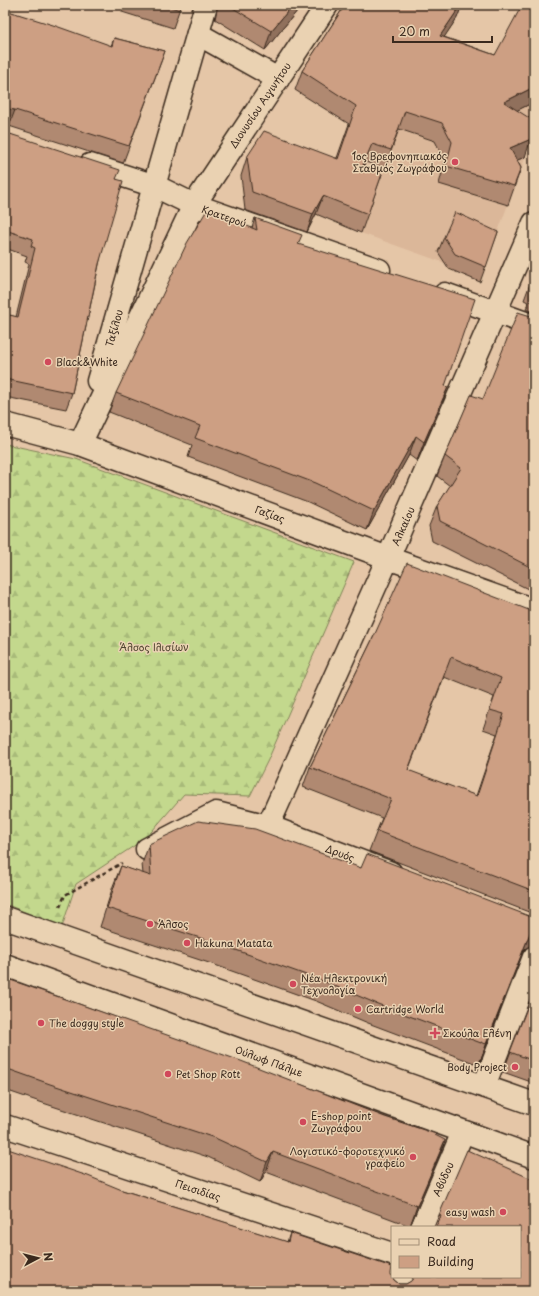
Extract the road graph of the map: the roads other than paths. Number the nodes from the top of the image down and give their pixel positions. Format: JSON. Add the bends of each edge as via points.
{"nodes":[{"id":1,"x":206,"y":5,"type":"edge"},
{"id":2,"x":327,"y":5,"type":"edge"},
{"id":3,"x":198,"y":34,"type":"junction"},
{"id":4,"x":278,"y":79,"type":"junction"},
{"id":5,"x":73,"y":160,"type":"edge"},
{"id":6,"x":155,"y":186,"type":"junction"},
{"id":7,"x":194,"y":205,"type":"junction"},
{"id":8,"x":534,"y":223,"type":"edge"},
{"id":9,"x":400,"y":278,"type":"edge"},
{"id":10,"x":430,"y":288,"type":"edge"},
{"id":11,"x":496,"y":312,"type":"junction"},
{"id":12,"x":534,"y":326,"type":"edge"},
{"id":13,"x":5,"y":424,"type":"edge"},
{"id":14,"x":80,"y":444,"type":"junction"},
{"id":15,"x":388,"y":558,"type":"junction"},
{"id":16,"x":534,"y":610,"type":"edge"},
{"id":17,"x":268,"y":826,"type":"junction"},
{"id":18,"x":147,"y":849,"type":"road end"},
{"id":19,"x":408,"y":879,"type":"edge"},
{"id":20,"x":5,"y":918,"type":"edge"},
{"id":21,"x":534,"y":957,"type":"edge"},
{"id":22,"x":5,"y":964,"type":"edge"},
{"id":23,"x":484,"y":1086,"type":"junction"},
{"id":24,"x":534,"y":1104,"type":"edge"},
{"id":25,"x":5,"y":1126,"type":"edge"},
{"id":26,"x":463,"y":1132,"type":"junction"},
{"id":27,"x":534,"y":1157,"type":"edge"},
{"id":28,"x":422,"y":1226,"type":"edge"},
{"id":29,"x":391,"y":1254,"type":"edge"},
{"id":30,"x":401,"y":1278,"type":"edge"},
{"id":31,"x":396,"y":1291,"type":"edge"}],
"edges":[{"from":1,"to":3,"type":"street","name":"Ταξίλου"},
{"from":2,"to":4,"type":"street","name":"Διονυσίου Αιγινήτου"},
{"from":3,"to":4,"type":"street"},
{"from":3,"to":6,"type":"street","name":"Ταξίλου"},
{"from":4,"to":7,"type":"street","name":"Διονυσίου Αιγινήτου"},
{"from":5,"to":6,"type":"street","name":"Κρατερού"},
{"from":6,"to":7,"type":"street","name":"Κρατερού"},
{"from":6,"to":14,"type":"street","name":"Ταξίλου"},
{"from":7,"to":9,"type":"street","name":"Κρατερού"},
{"from":7,"to":14,"type":"street","name":"Ταξίλου"},
{"from":8,"to":11,"type":"street","name":"Αλκαίου"},
{"from":10,"to":11,"type":"street"},
{"from":11,"to":12,"type":"street"},
{"from":11,"to":15,"type":"street","name":"Αλκαίου"},
{"from":13,"to":14,"type":"street","name":"Γαζίας"},
{"from":14,"to":15,"type":"street","name":"Γαζίας"},
{"from":15,"to":16,"type":"street","name":"Γαζίας"},
{"from":15,"to":17,"type":"street","name":"Αλκαίου"},
{"from":17,"to":18,"type":"street","name":"Δρυός","via":[[216,813]]},
{"from":17,"to":19,"type":"street","name":"Δρυός"},
{"from":20,"to":23,"type":"street"},
{"from":21,"to":23,"type":"street"},
{"from":22,"to":26,"type":"street","name":"Ούλωφ Πάλμε"},
{"from":23,"to":24,"type":"street"},
{"from":25,"to":29,"type":"street","name":"Πεισιδίας"},
{"from":26,"to":27,"type":"street","name":"Ούλωφ Πάλμε"},
{"from":26,"to":28,"type":"street","name":"Αβύδου"},
{"from":30,"to":31,"type":"street"}]}
